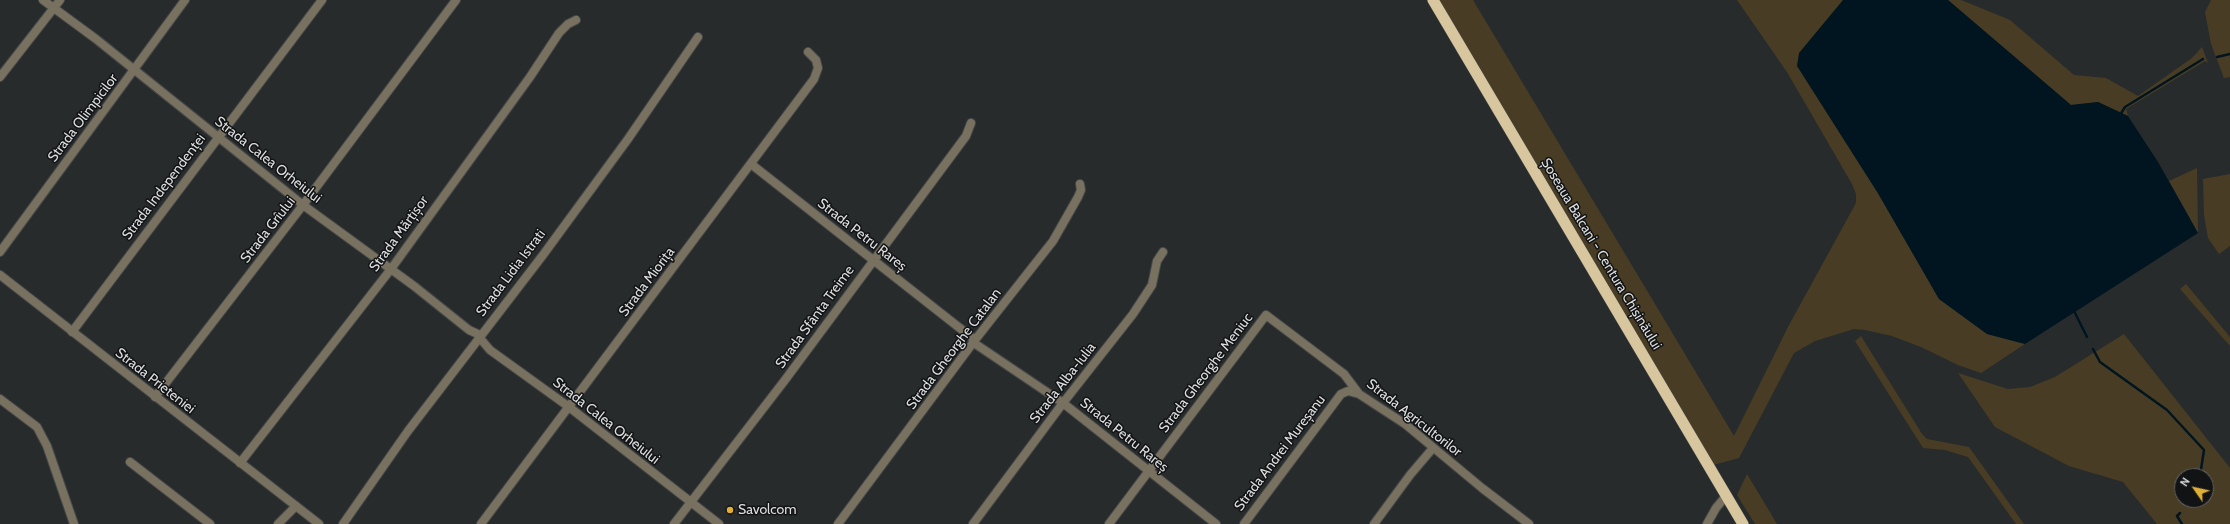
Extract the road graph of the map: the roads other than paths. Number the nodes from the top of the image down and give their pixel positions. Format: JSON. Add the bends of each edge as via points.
{"nodes":[{"id":1,"x":43,"y":0,"type":"edge"},
{"id":2,"x":60,"y":0,"type":"edge"},
{"id":3,"x":185,"y":0,"type":"edge"},
{"id":4,"x":322,"y":0,"type":"edge"},
{"id":5,"x":456,"y":0,"type":"edge"},
{"id":6,"x":1433,"y":0,"type":"edge"},
{"id":7,"x":54,"y":8,"type":"junction"},
{"id":8,"x":576,"y":20,"type":"dead end"},
{"id":9,"x":698,"y":37,"type":"dead end"},
{"id":10,"x":808,"y":52,"type":"dead end"},
{"id":11,"x":135,"y":71,"type":"junction"},
{"id":12,"x":0,"y":78,"type":"edge"},
{"id":13,"x":971,"y":123,"type":"dead end"},
{"id":14,"x":218,"y":137,"type":"junction"},
{"id":15,"x":752,"y":164,"type":"junction"},
{"id":16,"x":1080,"y":184,"type":"dead end"},
{"id":17,"x":304,"y":204,"type":"junction"},
{"id":18,"x":0,"y":252,"type":"edge"},
{"id":19,"x":1162,"y":252,"type":"dead end"},
{"id":20,"x":872,"y":260,"type":"junction"},
{"id":21,"x":391,"y":269,"type":"junction"},
{"id":22,"x":0,"y":275,"type":"edge"},
{"id":23,"x":1266,"y":315,"type":"joint"},
{"id":24,"x":72,"y":332,"type":"junction"},
{"id":25,"x":480,"y":336,"type":"junction"},
{"id":26,"x":974,"y":341,"type":"junction"},
{"id":27,"x":1359,"y":394,"type":"junction"},
{"id":28,"x":155,"y":397,"type":"junction"},
{"id":29,"x":0,"y":399,"type":"edge"},
{"id":30,"x":1063,"y":403,"type":"junction"},
{"id":31,"x":569,"y":407,"type":"junction"},
{"id":32,"x":1433,"y":448,"type":"junction"},
{"id":33,"x":130,"y":462,"type":"dead end"},
{"id":34,"x":240,"y":463,"type":"junction"},
{"id":35,"x":1148,"y":472,"type":"junction"},
{"id":36,"x":1726,"y":496,"type":"junction"},
{"id":37,"x":690,"y":502,"type":"junction"},
{"id":38,"x":296,"y":506,"type":"junction"},
{"id":39,"x":74,"y":524,"type":"edge"},
{"id":40,"x":210,"y":524,"type":"edge"},
{"id":41,"x":278,"y":524,"type":"edge"},
{"id":42,"x":319,"y":524,"type":"edge"},
{"id":43,"x":343,"y":524,"type":"edge"},
{"id":44,"x":481,"y":524,"type":"edge"},
{"id":45,"x":674,"y":524,"type":"edge"},
{"id":46,"x":719,"y":524,"type":"edge"},
{"id":47,"x":838,"y":524,"type":"edge"},
{"id":48,"x":973,"y":524,"type":"edge"},
{"id":49,"x":1108,"y":524,"type":"edge"},
{"id":50,"x":1216,"y":524,"type":"edge"},
{"id":51,"x":1244,"y":524,"type":"edge"},
{"id":52,"x":1374,"y":524,"type":"edge"},
{"id":53,"x":1529,"y":524,"type":"edge"},
{"id":54,"x":1707,"y":524,"type":"edge"},
{"id":55,"x":1743,"y":524,"type":"edge"}],
"edges":[{"from":1,"to":7,"type":"street","name":"Strada Calea Orheiului"},
{"from":2,"to":7,"type":"street"},
{"from":3,"to":11,"type":"street","name":"Strada Olimpicilor"},
{"from":4,"to":14,"type":"street","name":"Strada Independenței"},
{"from":5,"to":17,"type":"street","name":"Strada Grîului"},
{"from":6,"to":36,"type":"highway","name":"Șoseaua Balcani - Centura Chișinăului"},
{"from":7,"to":11,"type":"street","name":"Strada Calea Orheiului"},
{"from":7,"to":12,"type":"street"},
{"from":8,"to":21,"type":"street","name":"Strada Mărțișor","via":[[559,33]]},
{"from":9,"to":25,"type":"street","name":"Strada Lidia Istrati","via":[[628,139]]},
{"from":10,"to":15,"type":"street","name":"Strada Miorița","via":[[816,60],[818,68],[814,80]]},
{"from":11,"to":14,"type":"street","name":"Strada Calea Orheiului"},
{"from":11,"to":18,"type":"street","name":"Strada Olimpicilor"},
{"from":13,"to":20,"type":"street","name":"Strada Sfânta Treime","via":[[966,136]]},
{"from":14,"to":17,"type":"street","name":"Strada Calea Orheiului"},
{"from":14,"to":24,"type":"street","name":"Strada Independenței"},
{"from":15,"to":20,"type":"street","name":"Strada Petru Rareș"},
{"from":15,"to":31,"type":"street","name":"Strada Miorița"},
{"from":16,"to":26,"type":"street","name":"Strada Gheorghe Catalan","via":[[1078,197],[1053,241]]},
{"from":17,"to":21,"type":"street","name":"Strada Calea Orheiului"},
{"from":17,"to":28,"type":"street","name":"Strada Grîului"},
{"from":19,"to":30,"type":"street","name":"Strada Alba-Iulia","via":[[1157,261],[1152,285],[1133,314]]},
{"from":20,"to":26,"type":"street","name":"Strada Petru Rareș"},
{"from":20,"to":37,"type":"street","name":"Strada Sfânta Treime","via":[[785,380]]},
{"from":21,"to":25,"type":"street","name":"Strada Calea Orheiului"},
{"from":21,"to":34,"type":"street","name":"Strada Mărțișor"},
{"from":22,"to":24,"type":"street","name":"Strada Prieteniei"},
{"from":23,"to":27,"type":"street","name":"Strada Agricultorilor","via":[[1344,374]]},
{"from":23,"to":35,"type":"street","name":"Strada Gheorghe Meniuc"},
{"from":24,"to":28,"type":"street","name":"Strada Prieteniei"},
{"from":25,"to":31,"type":"street","name":"Strada Calea Orheiului","via":[[490,350]]},
{"from":25,"to":43,"type":"street","name":"Strada Lidia Istrati","via":[[408,431]]},
{"from":26,"to":30,"type":"street","name":"Strada Petru Rareș"},
{"from":26,"to":47,"type":"street","name":"Strada Gheorghe Catalan"},
{"from":27,"to":32,"type":"street","name":"Strada Agricultorilor","via":[[1405,424]]},
{"from":27,"to":51,"type":"street","name":"Strada Andrei Mureșanu","via":[[1348,391],[1341,394]]},
{"from":28,"to":34,"type":"street","name":"Strada Prieteniei"},
{"from":29,"to":39,"type":"street","via":[[37,428],[47,446]]},
{"from":30,"to":35,"type":"street","name":"Strada Petru Rareș"},
{"from":30,"to":48,"type":"street","name":"Strada Alba-Iulia"},
{"from":31,"to":37,"type":"street","name":"Strada Calea Orheiului"},
{"from":31,"to":44,"type":"street","name":"Strada Miorița"},
{"from":32,"to":52,"type":"street","via":[[1410,474]]},
{"from":32,"to":53,"type":"street","name":"Strada Agricultorilor"},
{"from":33,"to":40,"type":"street"},
{"from":34,"to":38,"type":"street","name":"Strada Prieteniei"},
{"from":35,"to":49,"type":"street","name":"Strada Gheorghe Meniuc"},
{"from":35,"to":50,"type":"street","name":"Strada Petru Rareș"},
{"from":36,"to":54,"type":"street"},
{"from":36,"to":55,"type":"highway","name":"Șoseaua Balcani - Centura Chișinăului"},
{"from":37,"to":45,"type":"street","name":"Strada Sfânta Treime"},
{"from":37,"to":46,"type":"street","name":"Strada Calea Orheiului"},
{"from":38,"to":41,"type":"street"},
{"from":38,"to":42,"type":"street","name":"Strada Prieteniei"}]}
